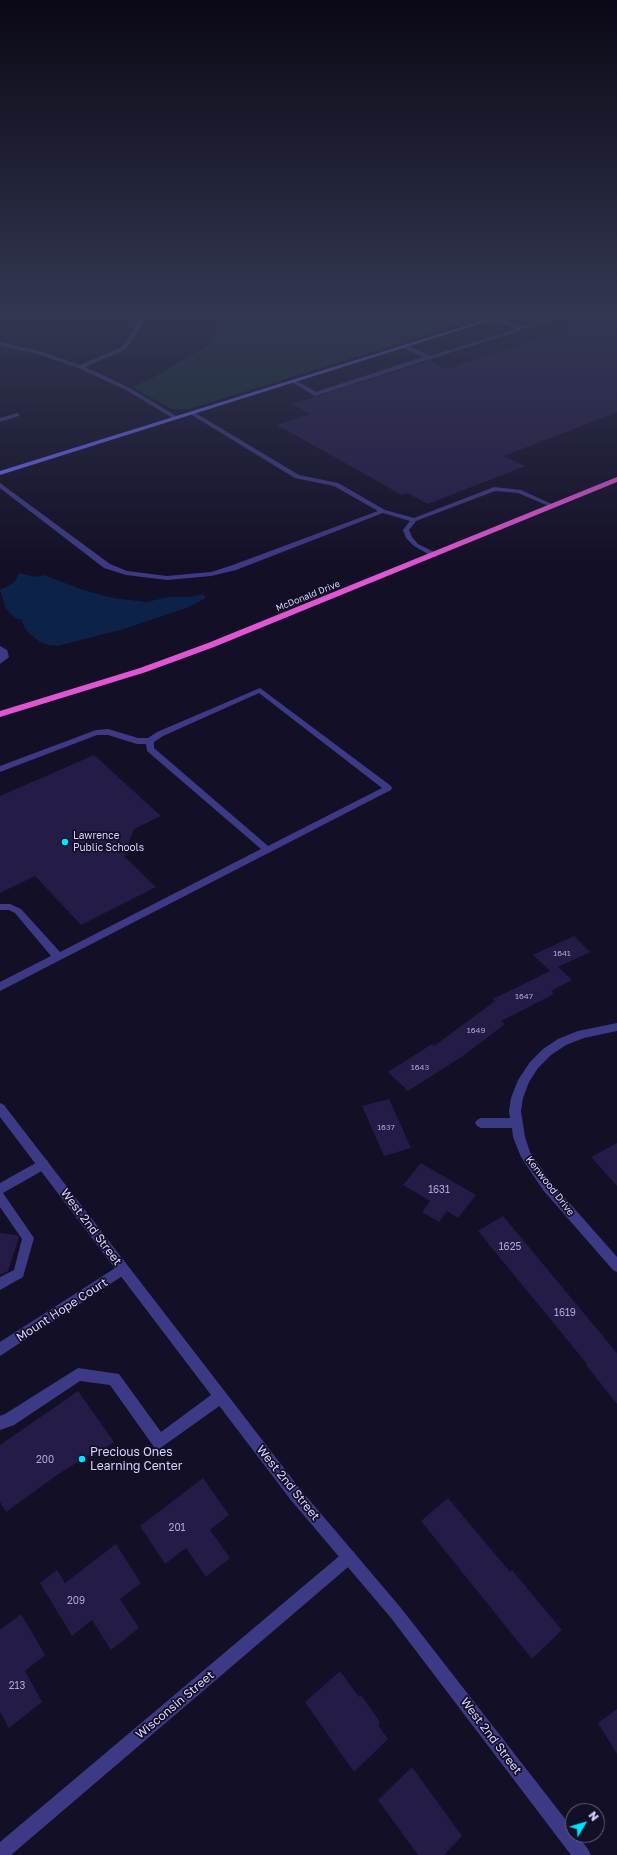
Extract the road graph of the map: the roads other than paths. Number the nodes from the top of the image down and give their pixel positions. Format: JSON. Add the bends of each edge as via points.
{"nodes":[{"id":1,"x":144,"y":399,"type":"edge"},
{"id":2,"x":239,"y":399,"type":"edge"},
{"id":3,"x":192,"y":413,"type":"junction"},
{"id":4,"x":17,"y":415,"type":"dead end"},
{"id":5,"x":176,"y":418,"type":"junction"},
{"id":6,"x":0,"y":420,"type":"edge"},
{"id":7,"x":0,"y":473,"type":"edge"},
{"id":8,"x":617,"y":479,"type":"edge"},
{"id":9,"x":0,"y":485,"type":"edge"},
{"id":10,"x":553,"y":506,"type":"junction"},
{"id":11,"x":383,"y":511,"type":"junction"},
{"id":12,"x":414,"y":520,"type":"junction"},
{"id":13,"x":433,"y":555,"type":"junction"},
{"id":14,"x":0,"y":648,"type":"edge"},
{"id":15,"x":0,"y":662,"type":"edge"},
{"id":16,"x":0,"y":714,"type":"edge"},
{"id":17,"x":150,"y":741,"type":"junction"},
{"id":18,"x":0,"y":769,"type":"edge"},
{"id":19,"x":267,"y":850,"type":"junction"},
{"id":20,"x":0,"y":907,"type":"edge"},
{"id":21,"x":58,"y":957,"type":"junction"},
{"id":22,"x":2,"y":982,"type":"edge"},
{"id":23,"x":617,"y":1028,"type":"edge"},
{"id":24,"x":0,"y":1108,"type":"edge"},
{"id":25,"x":481,"y":1123,"type":"dead end"},
{"id":26,"x":516,"y":1123,"type":"junction"},
{"id":27,"x":43,"y":1164,"type":"junction"},
{"id":28,"x":0,"y":1189,"type":"edge"},
{"id":29,"x":0,"y":1197,"type":"edge"},
{"id":30,"x":617,"y":1266,"type":"edge"},
{"id":31,"x":123,"y":1269,"type":"junction"},
{"id":32,"x":0,"y":1284,"type":"edge"},
{"id":33,"x":0,"y":1350,"type":"edge"},
{"id":34,"x":220,"y":1397,"type":"junction"},
{"id":35,"x":0,"y":1423,"type":"edge"},
{"id":36,"x":349,"y":1557,"type":"junction"},
{"id":37,"x":0,"y":1854,"type":"edge"},
{"id":38,"x":582,"y":1855,"type":"edge"}],
"edges":[{"from":1,"to":5,"type":"street"},
{"from":2,"to":3,"type":"main road"},
{"from":3,"to":5,"type":"main road"},
{"from":3,"to":11,"type":"street","via":[[297,477],[336,484]]},
{"from":4,"to":6,"type":"street"},
{"from":5,"to":7,"type":"main road"},
{"from":8,"to":10,"type":"highway","name":"McDonald Drive"},
{"from":9,"to":11,"type":"street","via":[[107,566],[126,573],[167,578],[211,574],[233,568]]},
{"from":10,"to":12,"type":"street","via":[[519,491],[494,489]]},
{"from":10,"to":13,"type":"highway","name":"McDonald Drive"},
{"from":11,"to":12,"type":"street"},
{"from":12,"to":13,"type":"street","via":[[406,530],[409,538]]},
{"from":13,"to":16,"type":"highway","name":"McDonald Drive","via":[[225,640],[143,670]]},
{"from":14,"to":15,"type":"street","via":[[5,657]]},
{"from":17,"to":18,"type":"street","via":[[137,741],[108,732],[96,733]]},
{"from":17,"to":19,"type":"street","via":[[150,749]]},
{"from":17,"to":19,"type":"street","via":[[160,734],[260,690],[388,788]]},
{"from":19,"to":21,"type":"street"},
{"from":20,"to":21,"type":"street","via":[[10,907],[18,911]]},
{"from":21,"to":22,"type":"street"},
{"from":23,"to":26,"type":"street","name":"Kenwood Drive","via":[[582,1034],[562,1042],[547,1052],[524,1080],[515,1111]]},
{"from":24,"to":27,"type":"street","name":"West 2nd Street"},
{"from":25,"to":26,"type":"street"},
{"from":26,"to":30,"type":"street","name":"Kenwood Drive","via":[[525,1154],[538,1173]]},
{"from":27,"to":28,"type":"street"},
{"from":27,"to":31,"type":"street","name":"West 2nd Street"},
{"from":29,"to":32,"type":"street","via":[[28,1238],[19,1273]]},
{"from":31,"to":33,"type":"street","name":"Mount Hope Court"},
{"from":31,"to":34,"type":"street","name":"West 2nd Street"},
{"from":34,"to":35,"type":"street","via":[[159,1442],[114,1379],[78,1374],[9,1420]]},
{"from":34,"to":36,"type":"street","name":"West 2nd Street"},
{"from":36,"to":37,"type":"street","name":"Wisconsin Street"},
{"from":36,"to":38,"type":"street","name":"West 2nd Street","via":[[396,1613]]}]}
